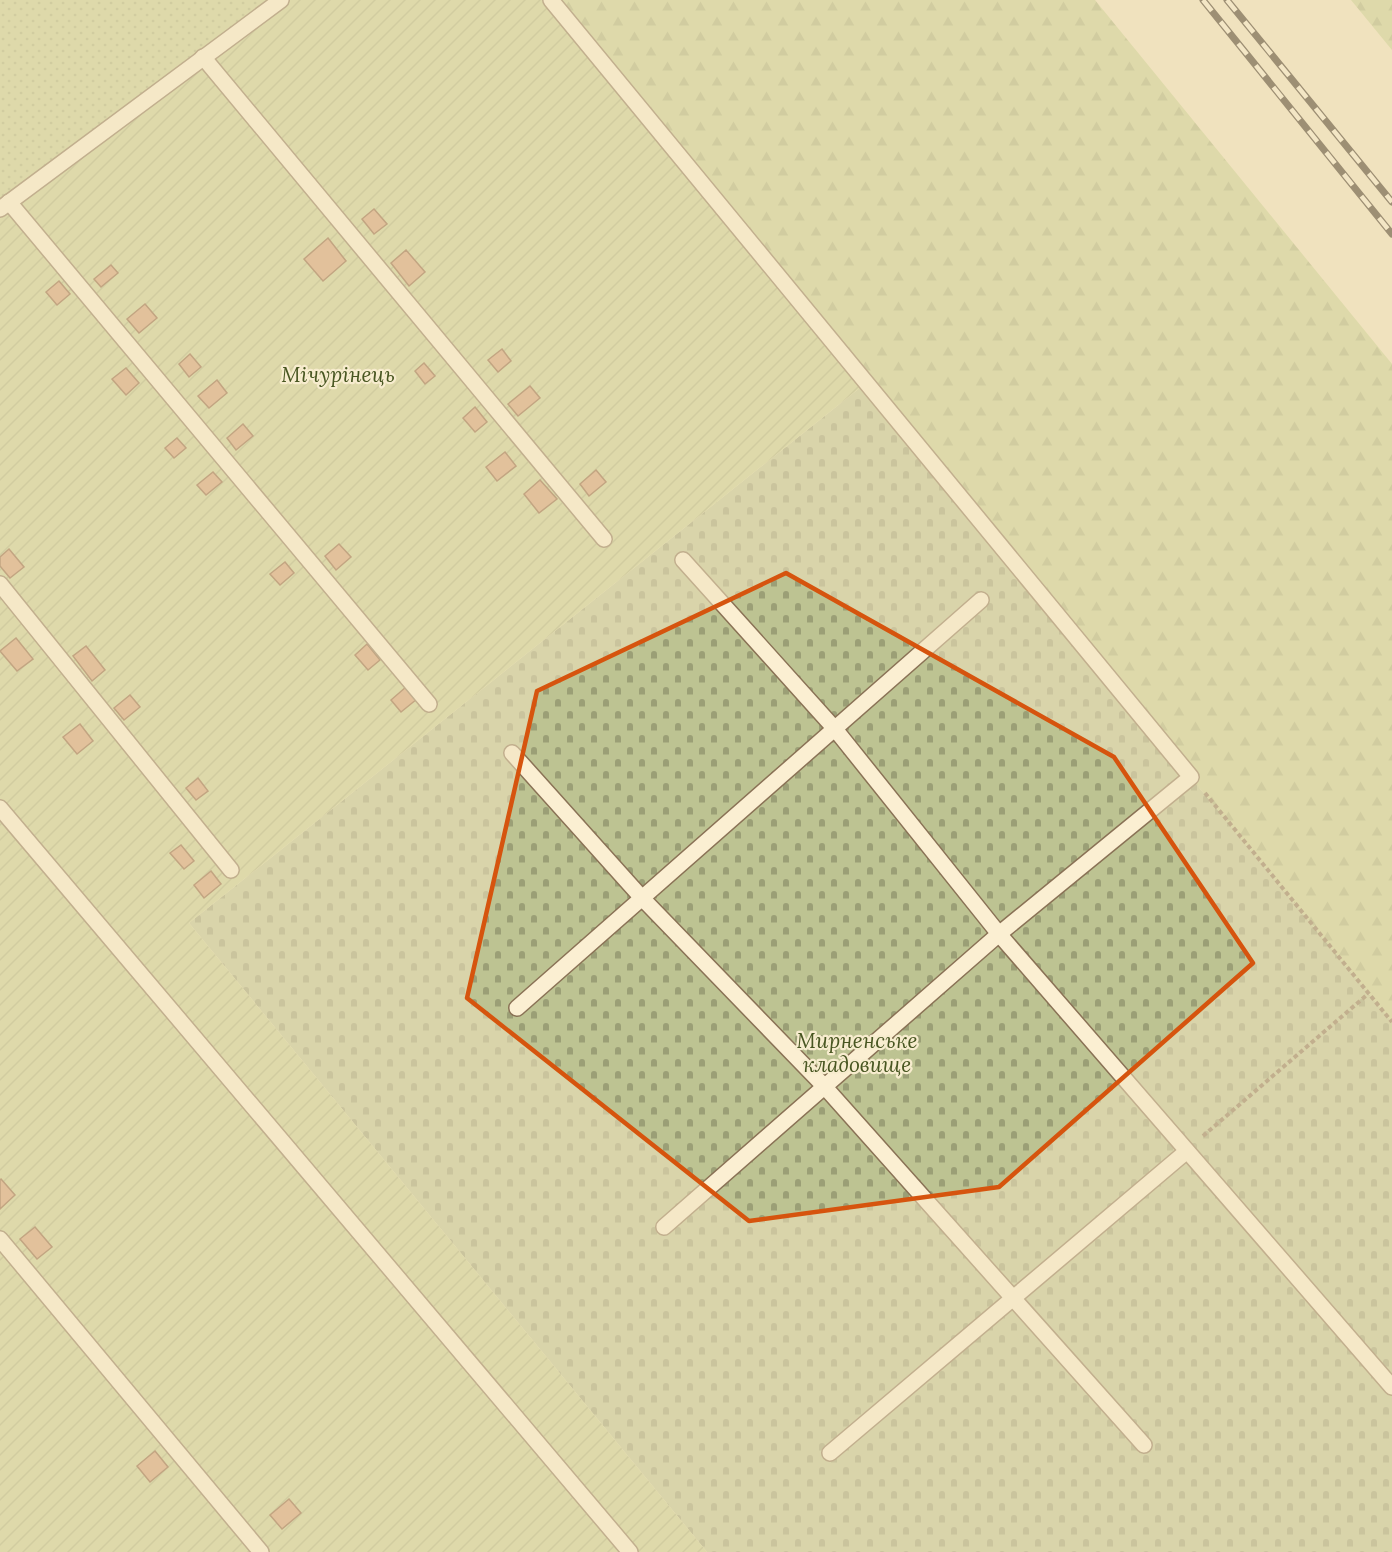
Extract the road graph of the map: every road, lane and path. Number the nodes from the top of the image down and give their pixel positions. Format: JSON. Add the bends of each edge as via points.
{"nodes":[{"id":1,"x":280,"y":0,"type":"edge"},
{"id":2,"x":550,"y":0,"type":"edge"},
{"id":3,"x":203,"y":57,"type":"junction"},
{"id":4,"x":5,"y":205,"type":"edge"},
{"id":5,"x":604,"y":539,"type":"dead end"},
{"id":6,"x":683,"y":560,"type":"dead end"},
{"id":7,"x":0,"y":584,"type":"edge"},
{"id":8,"x":981,"y":600,"type":"dead end"},
{"id":9,"x":429,"y":704,"type":"dead end"},
{"id":10,"x":835,"y":729,"type":"junction"},
{"id":11,"x":512,"y":753,"type":"dead end"},
{"id":12,"x":1191,"y":777,"type":"junction"},
{"id":13,"x":0,"y":808,"type":"edge"},
{"id":14,"x":231,"y":870,"type":"dead end"},
{"id":15,"x":642,"y":898,"type":"junction"},
{"id":16,"x":999,"y":934,"type":"junction"},
{"id":17,"x":1368,"y":994,"type":"junction"},
{"id":18,"x":517,"y":1008,"type":"dead end"},
{"id":19,"x":1392,"y":1023,"type":"edge"},
{"id":20,"x":824,"y":1086,"type":"junction"},
{"id":21,"x":1187,"y":1151,"type":"junction"},
{"id":22,"x":664,"y":1227,"type":"dead end"},
{"id":23,"x":0,"y":1239,"type":"edge"},
{"id":24,"x":1013,"y":1299,"type":"junction"},
{"id":25,"x":1392,"y":1387,"type":"edge"},
{"id":26,"x":1144,"y":1445,"type":"dead end"},
{"id":27,"x":830,"y":1453,"type":"dead end"},
{"id":28,"x":261,"y":1552,"type":"edge"},
{"id":29,"x":630,"y":1552,"type":"edge"}],
"edges":[{"from":1,"to":3,"type":"lane"},
{"from":2,"to":12,"type":"lane"},
{"from":3,"to":4,"type":"lane"},
{"from":3,"to":5,"type":"lane"},
{"from":4,"to":9,"type":"lane"},
{"from":6,"to":10,"type":"lane"},
{"from":7,"to":14,"type":"lane"},
{"from":8,"to":10,"type":"lane"},
{"from":10,"to":15,"type":"lane"},
{"from":10,"to":16,"type":"lane"},
{"from":11,"to":15,"type":"lane"},
{"from":12,"to":16,"type":"lane"},
{"from":12,"to":17,"type":"path"},
{"from":13,"to":29,"type":"lane"},
{"from":15,"to":18,"type":"lane"},
{"from":15,"to":20,"type":"lane"},
{"from":16,"to":20,"type":"lane"},
{"from":16,"to":21,"type":"lane"},
{"from":17,"to":19,"type":"path"},
{"from":17,"to":21,"type":"path"},
{"from":20,"to":22,"type":"lane"},
{"from":20,"to":24,"type":"lane"},
{"from":21,"to":24,"type":"lane"},
{"from":21,"to":25,"type":"lane"},
{"from":23,"to":28,"type":"lane"},
{"from":24,"to":26,"type":"lane"},
{"from":24,"to":27,"type":"lane"}]}
